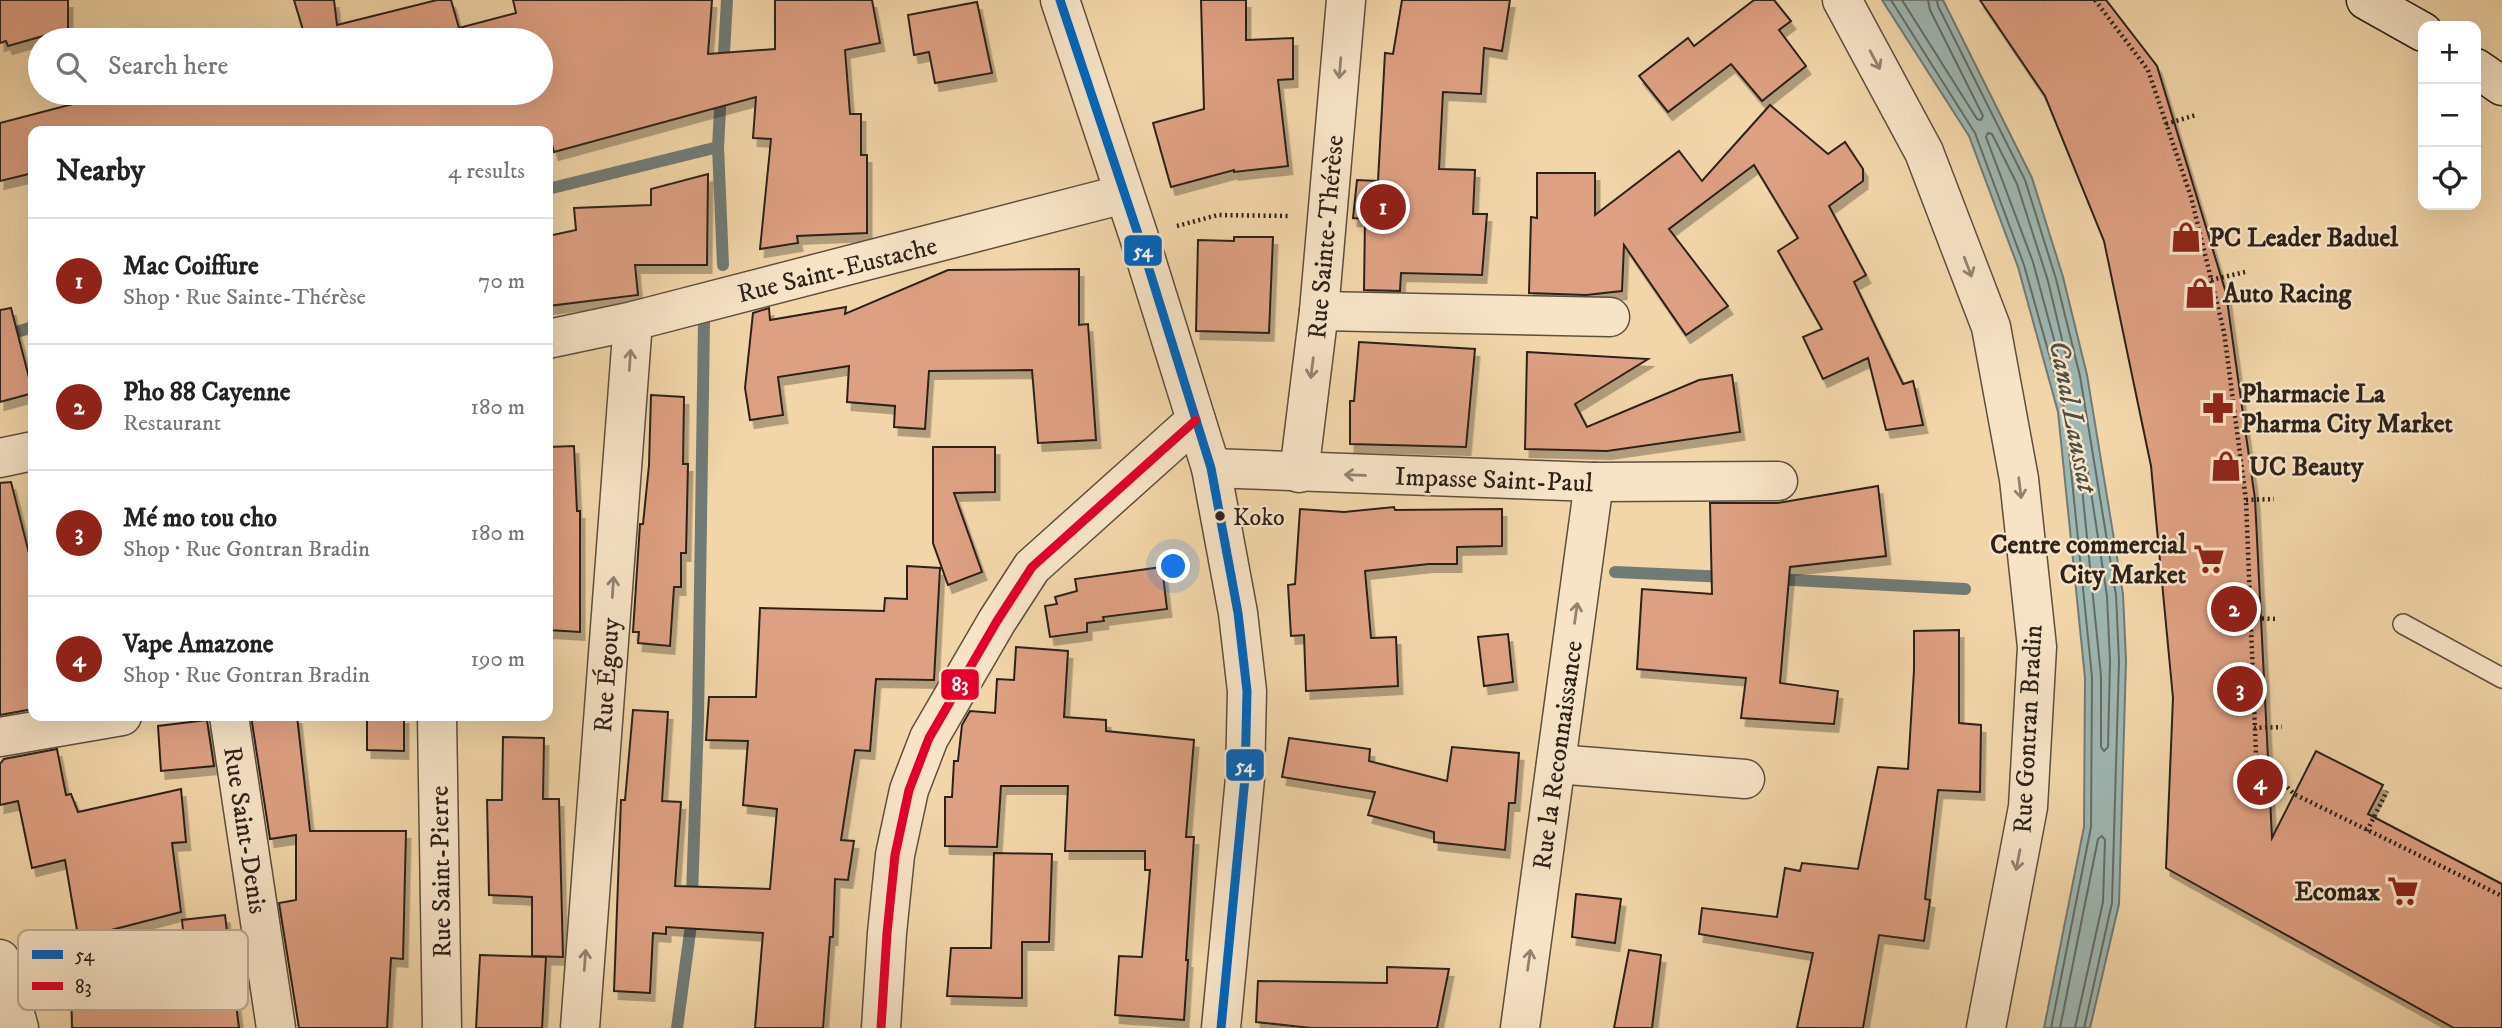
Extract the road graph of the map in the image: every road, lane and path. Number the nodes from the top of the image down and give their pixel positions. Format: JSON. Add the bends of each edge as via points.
{"nodes":[{"id":1,"x":1060,"y":0,"type":"edge"},
{"id":2,"x":1346,"y":0,"type":"edge"},
{"id":3,"x":1842,"y":0,"type":"edge"},
{"id":4,"x":2095,"y":0,"type":"edge"},
{"id":5,"x":2366,"y":0,"type":"edge"},
{"id":6,"x":2406,"y":18,"type":"edge"},
{"id":7,"x":2481,"y":71,"type":"edge"},
{"id":8,"x":2502,"y":86,"type":"edge"},
{"id":9,"x":2196,"y":115,"type":"dead end"},
{"id":10,"x":2166,"y":124,"type":"junction"},
{"id":11,"x":1124,"y":194,"type":"junction"},
{"id":12,"x":1327,"y":216,"type":"junction"},
{"id":13,"x":1139,"y":237,"type":"junction"},
{"id":14,"x":2245,"y":272,"type":"dead end"},
{"id":15,"x":2211,"y":280,"type":"junction"},
{"id":16,"x":1319,"y":311,"type":"junction"},
{"id":17,"x":1610,"y":317,"type":"dead end"},
{"id":18,"x":633,"y":321,"type":"junction"},
{"id":19,"x":553,"y":338,"type":"edge"},
{"id":20,"x":1196,"y":420,"type":"junction"},
{"id":21,"x":28,"y":452,"type":"edge"},
{"id":22,"x":0,"y":458,"type":"edge"},
{"id":23,"x":1210,"y":468,"type":"junction"},
{"id":24,"x":1299,"y":473,"type":"junction"},
{"id":25,"x":1778,"y":481,"type":"dead end"},
{"id":26,"x":1594,"y":482,"type":"junction"},
{"id":27,"x":2246,"y":499,"type":"junction"},
{"id":28,"x":2274,"y":499,"type":"dead end"},
{"id":29,"x":2250,"y":618,"type":"junction"},
{"id":30,"x":2277,"y":619,"type":"dead end"},
{"id":31,"x":2403,"y":624,"type":"dead end"},
{"id":32,"x":2502,"y":678,"type":"edge"},
{"id":33,"x":93,"y":721,"type":"edge"},
{"id":34,"x":230,"y":721,"type":"edge"},
{"id":35,"x":438,"y":721,"type":"edge"},
{"id":36,"x":2282,"y":727,"type":"dead end"},
{"id":37,"x":2255,"y":728,"type":"junction"},
{"id":38,"x":0,"y":737,"type":"edge"},
{"id":39,"x":1556,"y":764,"type":"junction"},
{"id":40,"x":1745,"y":779,"type":"dead end"},
{"id":41,"x":2387,"y":791,"type":"dead end"},
{"id":42,"x":2367,"y":831,"type":"junction"},
{"id":43,"x":2502,"y":896,"type":"edge"},
{"id":44,"x":0,"y":959,"type":"edge"},
{"id":45,"x":19,"y":1028,"type":"edge"},
{"id":46,"x":276,"y":1028,"type":"edge"},
{"id":47,"x":442,"y":1028,"type":"edge"},
{"id":48,"x":580,"y":1028,"type":"edge"},
{"id":49,"x":881,"y":1028,"type":"edge"},
{"id":50,"x":1221,"y":1028,"type":"edge"},
{"id":51,"x":1520,"y":1028,"type":"edge"},
{"id":52,"x":1986,"y":1028,"type":"edge"}],
"edges":[{"from":1,"to":11,"type":"street"},
{"from":2,"to":12,"type":"street","name":"Rue Sainte-Thérèse","one_way":true},
{"from":3,"to":52,"type":"street","name":"Rue Gontran Bradin","one_way":true,"via":[[1924,152],[1991,327],[2019,479],[2036,647],[2028,807]]},
{"from":4,"to":10,"type":"path","via":[[2148,70]]},
{"from":5,"to":6,"type":"street"},
{"from":7,"to":8,"type":"street"},
{"from":9,"to":10,"type":"path"},
{"from":10,"to":15,"type":"path"},
{"from":11,"to":13,"type":"street"},
{"from":11,"to":18,"type":"street","name":"Rue Saint-Eustache"},
{"from":12,"to":13,"type":"path","via":[[1218,215]]},
{"from":12,"to":16,"type":"street","name":"Rue Sainte-Thérèse"},
{"from":13,"to":20,"type":"street"},
{"from":14,"to":15,"type":"path"},
{"from":15,"to":27,"type":"path","via":[[2224,332]]},
{"from":16,"to":17,"type":"street"},
{"from":16,"to":24,"type":"street","name":"Rue Sainte-Thérèse","one_way":true},
{"from":18,"to":19,"type":"street","name":"Rue Saint-Eustache"},
{"from":48,"to":18,"type":"street","name":"Rue Égouy","one_way":true},
{"from":20,"to":23,"type":"street"},
{"from":20,"to":49,"type":"street","via":[[1032,567],[929,738],[909,790],[895,855]]},
{"from":21,"to":22,"type":"street"},
{"from":23,"to":24,"type":"street","name":"Impasse Saint-Paul"},
{"from":23,"to":50,"type":"street","via":[[1238,613],[1247,691],[1245,778]]},
{"from":26,"to":24,"type":"street","name":"Impasse Saint-Paul","one_way":true},
{"from":25,"to":26,"type":"street","name":"Impasse Saint-Paul"},
{"from":39,"to":26,"type":"street","name":"Rue la Reconnaissance","one_way":true},
{"from":27,"to":28,"type":"path"},
{"from":27,"to":29,"type":"path"},
{"from":29,"to":30,"type":"path"},
{"from":29,"to":37,"type":"path"},
{"from":31,"to":32,"type":"lane"},
{"from":33,"to":38,"type":"street"},
{"from":34,"to":46,"type":"street","name":"Rue Saint-Denis"},
{"from":35,"to":47,"type":"street","name":"Rue Saint-Pierre"},
{"from":36,"to":37,"type":"path"},
{"from":37,"to":42,"type":"path","via":[[2256,755],[2294,794]]},
{"from":39,"to":40,"type":"street"},
{"from":51,"to":39,"type":"street","name":"Rue la Reconnaissance","one_way":true},
{"from":41,"to":42,"type":"path"},
{"from":42,"to":43,"type":"path"},
{"from":44,"to":45,"type":"street"}]}
